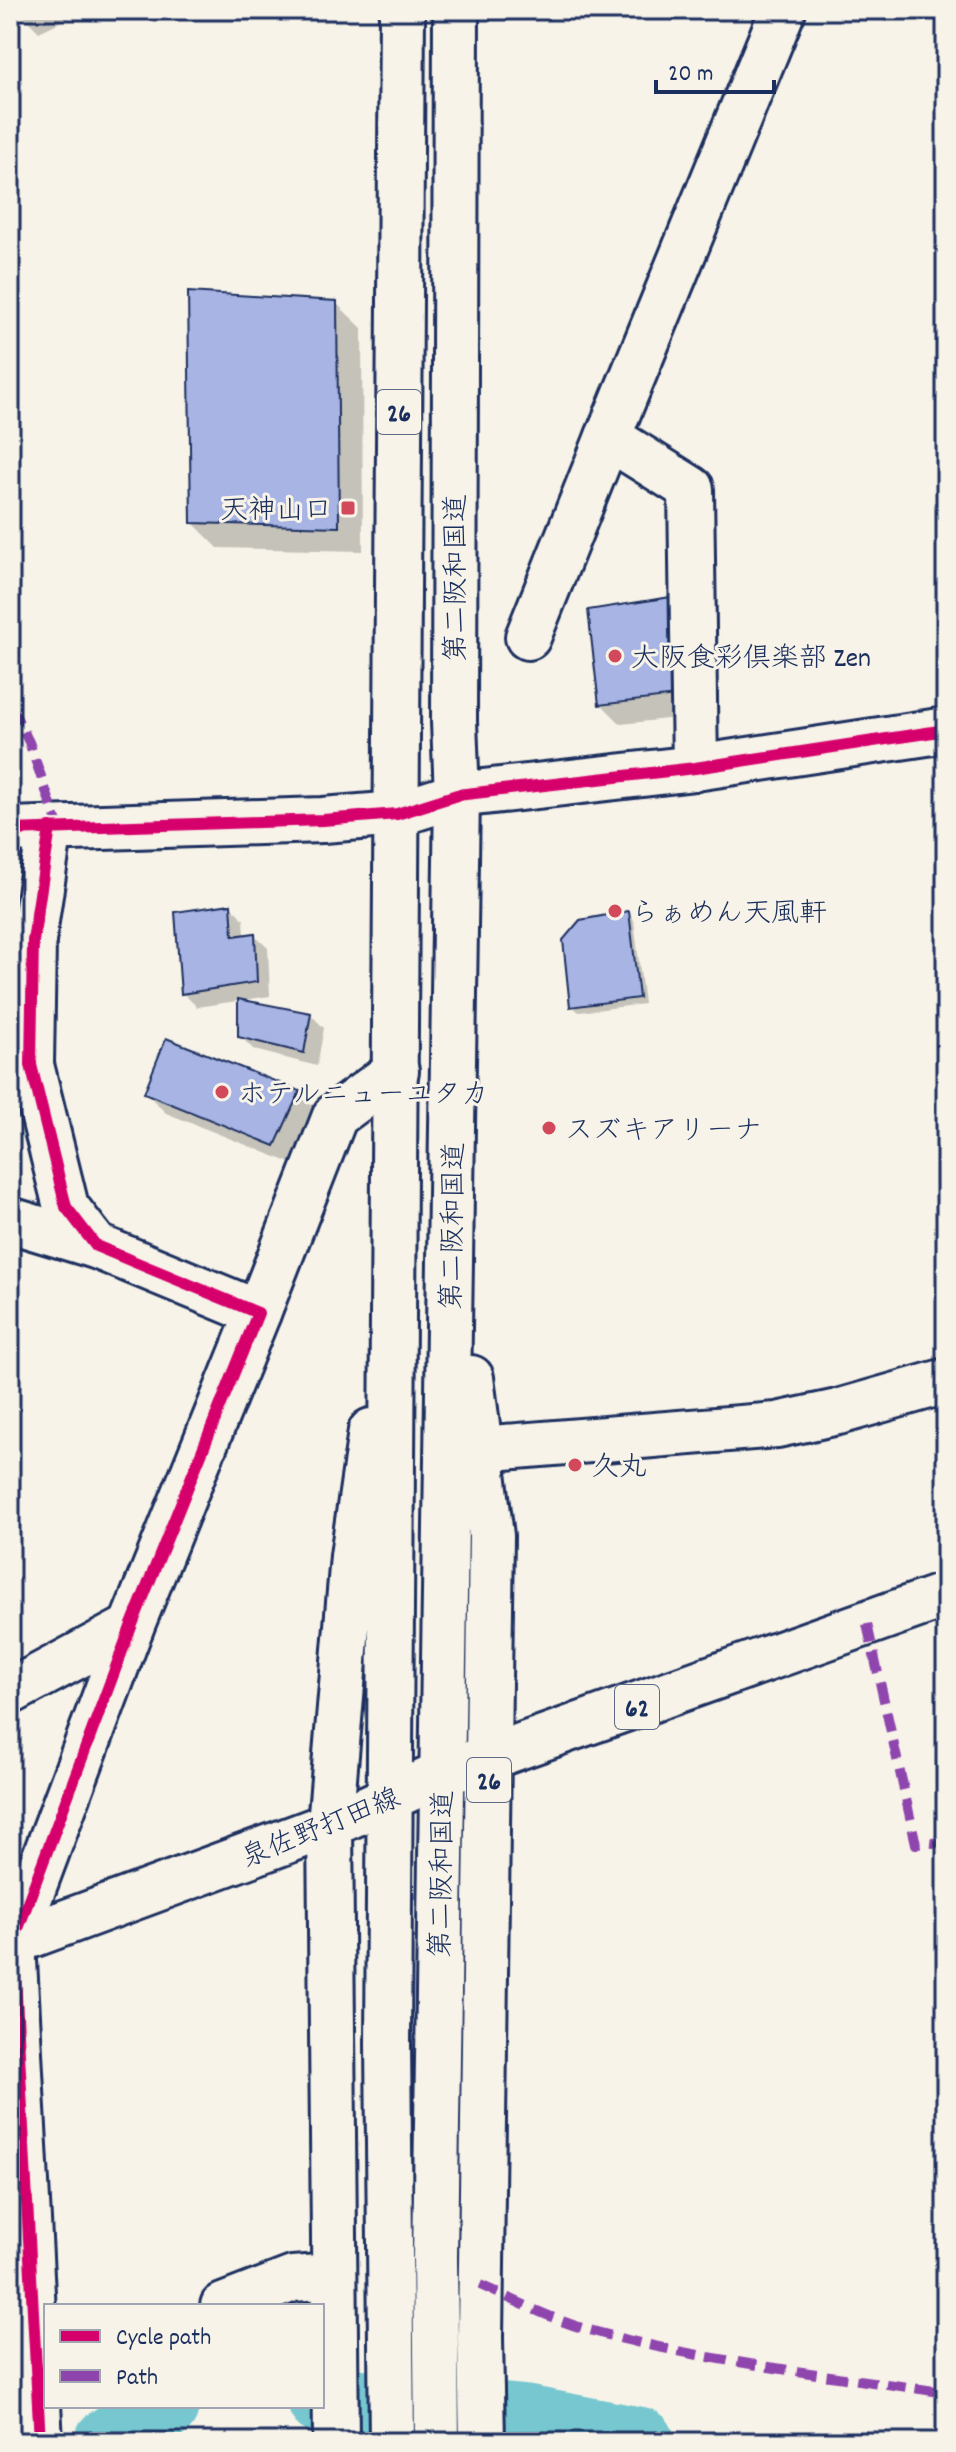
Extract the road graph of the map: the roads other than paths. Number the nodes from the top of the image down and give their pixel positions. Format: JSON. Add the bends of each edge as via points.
{"nodes":[{"id":1,"x":402,"y":10,"type":"edge"},
{"id":2,"x":456,"y":10,"type":"edge"},
{"id":3,"x":783,"y":10,"type":"edge"},
{"id":4,"x":608,"y":437,"type":"junction"},
{"id":5,"x":528,"y":637,"type":"dead end"},
{"id":6,"x":946,"y":730,"type":"edge"},
{"id":7,"x":695,"y":768,"type":"junction"},
{"id":8,"x":457,"y":795,"type":"junction"},
{"id":9,"x":397,"y":814,"type":"junction"},
{"id":10,"x":30,"y":829,"type":"edge"},
{"id":11,"x":396,"y":1071,"type":"junction"},
{"id":12,"x":10,"y":1220,"type":"edge"},
{"id":13,"x":451,"y":1223,"type":"junction"},
{"id":14,"x":96,"y":1246,"type":"junction"},
{"id":15,"x":396,"y":1266,"type":"junction"},
{"id":16,"x":258,"y":1313,"type":"junction"},
{"id":17,"x":946,"y":1381,"type":"edge"},
{"id":18,"x":480,"y":1449,"type":"junction"},
{"id":19,"x":946,"y":1595,"type":"edge"},
{"id":20,"x":131,"y":1627,"type":"junction"},
{"id":21,"x":10,"y":1692,"type":"edge"},
{"id":22,"x":489,"y":1760,"type":"junction"},
{"id":23,"x":442,"y":1774,"type":"junction"},
{"id":24,"x":390,"y":1799,"type":"junction"},
{"id":25,"x":330,"y":1825,"type":"junction"},
{"id":26,"x":12,"y":1942,"type":"edge"},
{"id":27,"x":332,"y":2296,"type":"junction"},
{"id":28,"x":228,"y":2304,"type":"edge"},
{"id":29,"x":34,"y":2389,"type":"edge"},
{"id":30,"x":336,"y":2442,"type":"edge"},
{"id":31,"x":392,"y":2442,"type":"edge"},
{"id":32,"x":437,"y":2442,"type":"edge"},
{"id":33,"x":482,"y":2442,"type":"edge"}],
"edges":[{"from":1,"to":9,"type":"main road","name":"第二阪和国道","number":"26"},
{"from":2,"to":8,"type":"main road","name":"第二阪和国道","number":"26"},
{"from":3,"to":4,"type":"main road"},
{"from":4,"to":5,"type":"main road"},
{"from":4,"to":7,"type":"main road","via":[[691,489]]},
{"from":6,"to":7,"type":"main road"},
{"from":7,"to":8,"type":"main road"},
{"from":8,"to":9,"type":"main road"},
{"from":8,"to":13,"type":"main road","name":"第二阪和国道","number":"26"},
{"from":9,"to":10,"type":"main road"},
{"from":9,"to":11,"type":"main road","name":"第二阪和国道","number":"26"},
{"from":10,"to":14,"type":"main road","via":[[31,1065],[66,1207]]},
{"from":11,"to":15,"type":"main road","name":"第二阪和国道","number":"26"},
{"from":11,"to":16,"type":"main road","via":[[335,1116]]},
{"from":12,"to":14,"type":"main road"},
{"from":13,"to":18,"type":"main road","number":"26"},
{"from":13,"to":23,"type":"main road","name":"第二阪和国道","number":"26"},
{"from":14,"to":16,"type":"main road"},
{"from":15,"to":24,"type":"main road","name":"第二阪和国道","number":"26"},
{"from":15,"to":25,"type":"main road","number":"26","via":[[353,1556]]},
{"from":16,"to":20,"type":"main road"},
{"from":17,"to":18,"type":"main road","via":[[777,1425]]},
{"from":18,"to":22,"type":"main road","number":"26","via":[[491,1536]]},
{"from":19,"to":22,"type":"main road","name":"泉佐野打田線","number":"62"},
{"from":20,"to":21,"type":"main road"},
{"from":20,"to":26,"type":"main road"},
{"from":22,"to":23,"type":"main road","name":"泉佐野打田線","number":"62"},
{"from":22,"to":33,"type":"main road","number":"26"},
{"from":23,"to":24,"type":"main road","name":"泉佐野打田線","number":"62"},
{"from":23,"to":32,"type":"main road","name":"第二阪和国道","number":"26"},
{"from":24,"to":25,"type":"main road","name":"泉佐野打田線","number":"62"},
{"from":24,"to":31,"type":"main road","name":"第二阪和国道","number":"26"},
{"from":25,"to":26,"type":"main road","name":"泉佐野打田線","number":"62"},
{"from":25,"to":27,"type":"main road","number":"26"},
{"from":26,"to":29,"type":"main road"},
{"from":27,"to":28,"type":"main road","via":[[293,2279]]},
{"from":27,"to":30,"type":"main road","number":"26"}]}
